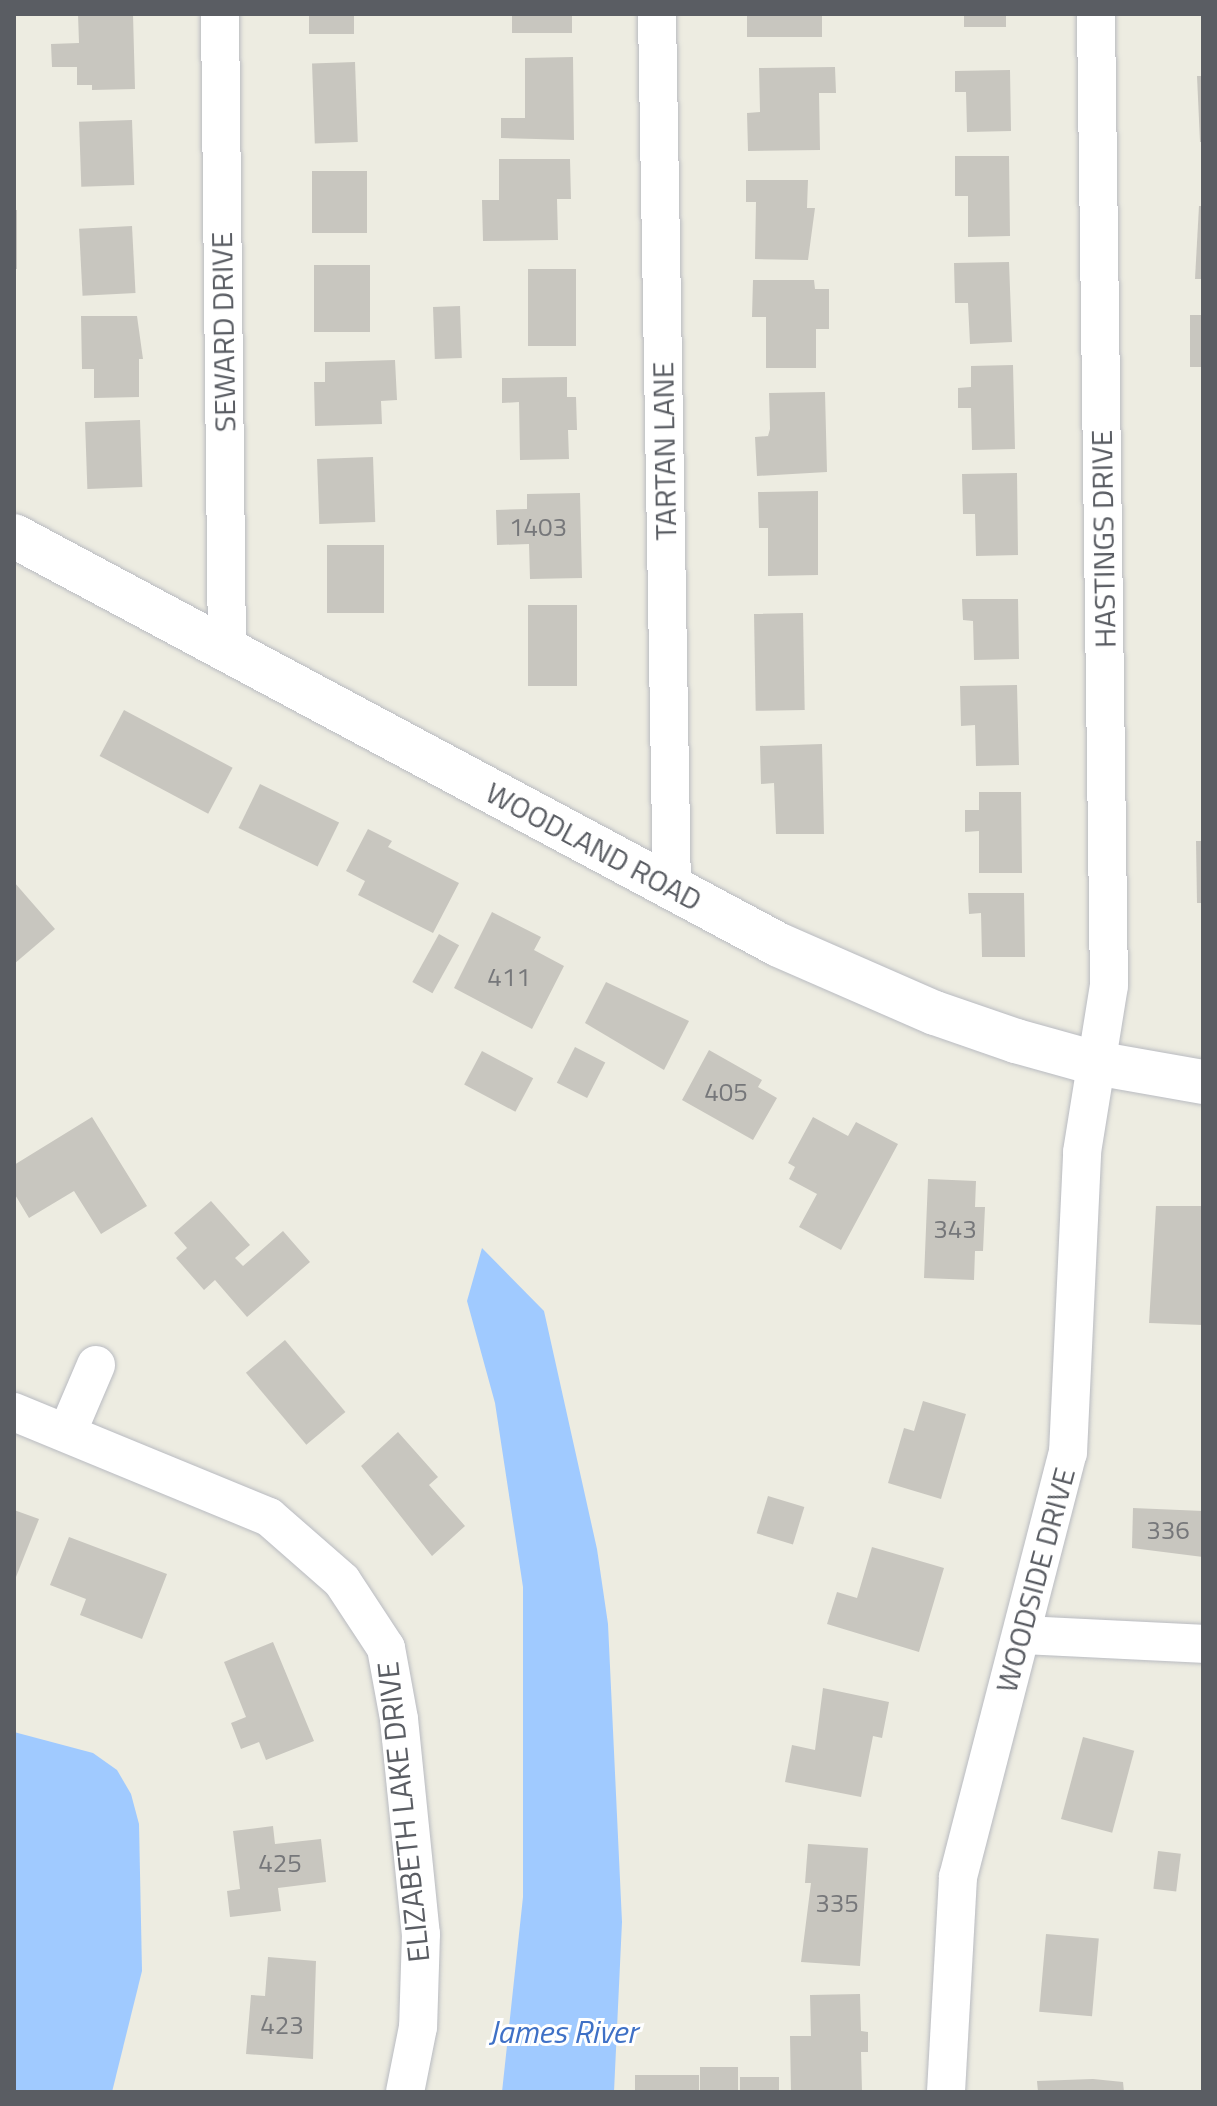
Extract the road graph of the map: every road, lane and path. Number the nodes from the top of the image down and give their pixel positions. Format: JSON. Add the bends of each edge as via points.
{"nodes":[{"id":1,"x":220,"y":14,"type":"edge"},
{"id":2,"x":657,"y":14,"type":"edge"},
{"id":3,"x":1096,"y":14,"type":"edge"},
{"id":4,"x":14,"y":536,"type":"edge"},
{"id":5,"x":227,"y":649,"type":"junction"},
{"id":6,"x":672,"y":888,"type":"junction"},
{"id":7,"x":1095,"y":1063,"type":"junction"},
{"id":8,"x":1203,"y":1082,"type":"edge"},
{"id":9,"x":96,"y":1365,"type":"dead end"},
{"id":10,"x":14,"y":1412,"type":"edge"},
{"id":11,"x":67,"y":1433,"type":"junction"},
{"id":12,"x":1022,"y":1635,"type":"junction"},
{"id":13,"x":1203,"y":1644,"type":"edge"},
{"id":14,"x":405,"y":2092,"type":"edge"},
{"id":15,"x":946,"y":2092,"type":"edge"}],
"edges":[{"from":1,"to":5,"type":"street","name":"SEWARD DRIVE"},
{"from":2,"to":6,"type":"street","name":"TARTAN LANE"},
{"from":3,"to":7,"type":"street","name":"HASTINGS DRIVE","via":[[1109,986]]},
{"from":4,"to":5,"type":"main road","name":"WOODLAND ROAD"},
{"from":5,"to":6,"type":"main road","name":"WOODLAND ROAD"},
{"from":6,"to":7,"type":"main road","name":"WOODLAND ROAD","via":[[779,945],[935,1013]]},
{"from":7,"to":8,"type":"main road","name":"WOODLAND ROAD"},
{"from":7,"to":12,"type":"street","name":"WOODSIDE DRIVE","via":[[1082,1152],[1068,1453]]},
{"from":9,"to":11,"type":"street"},
{"from":10,"to":11,"type":"street","name":"ELIZABETH LAKE DRIVE"},
{"from":11,"to":14,"type":"street","name":"ELIZABETH LAKE DRIVE","via":[[269,1517],[342,1581],[386,1648],[399,1719],[421,1934],[418,2027]]},
{"from":12,"to":13,"type":"street"},
{"from":12,"to":15,"type":"street","name":"WOODSIDE DRIVE","via":[[958,1877]]}]}
